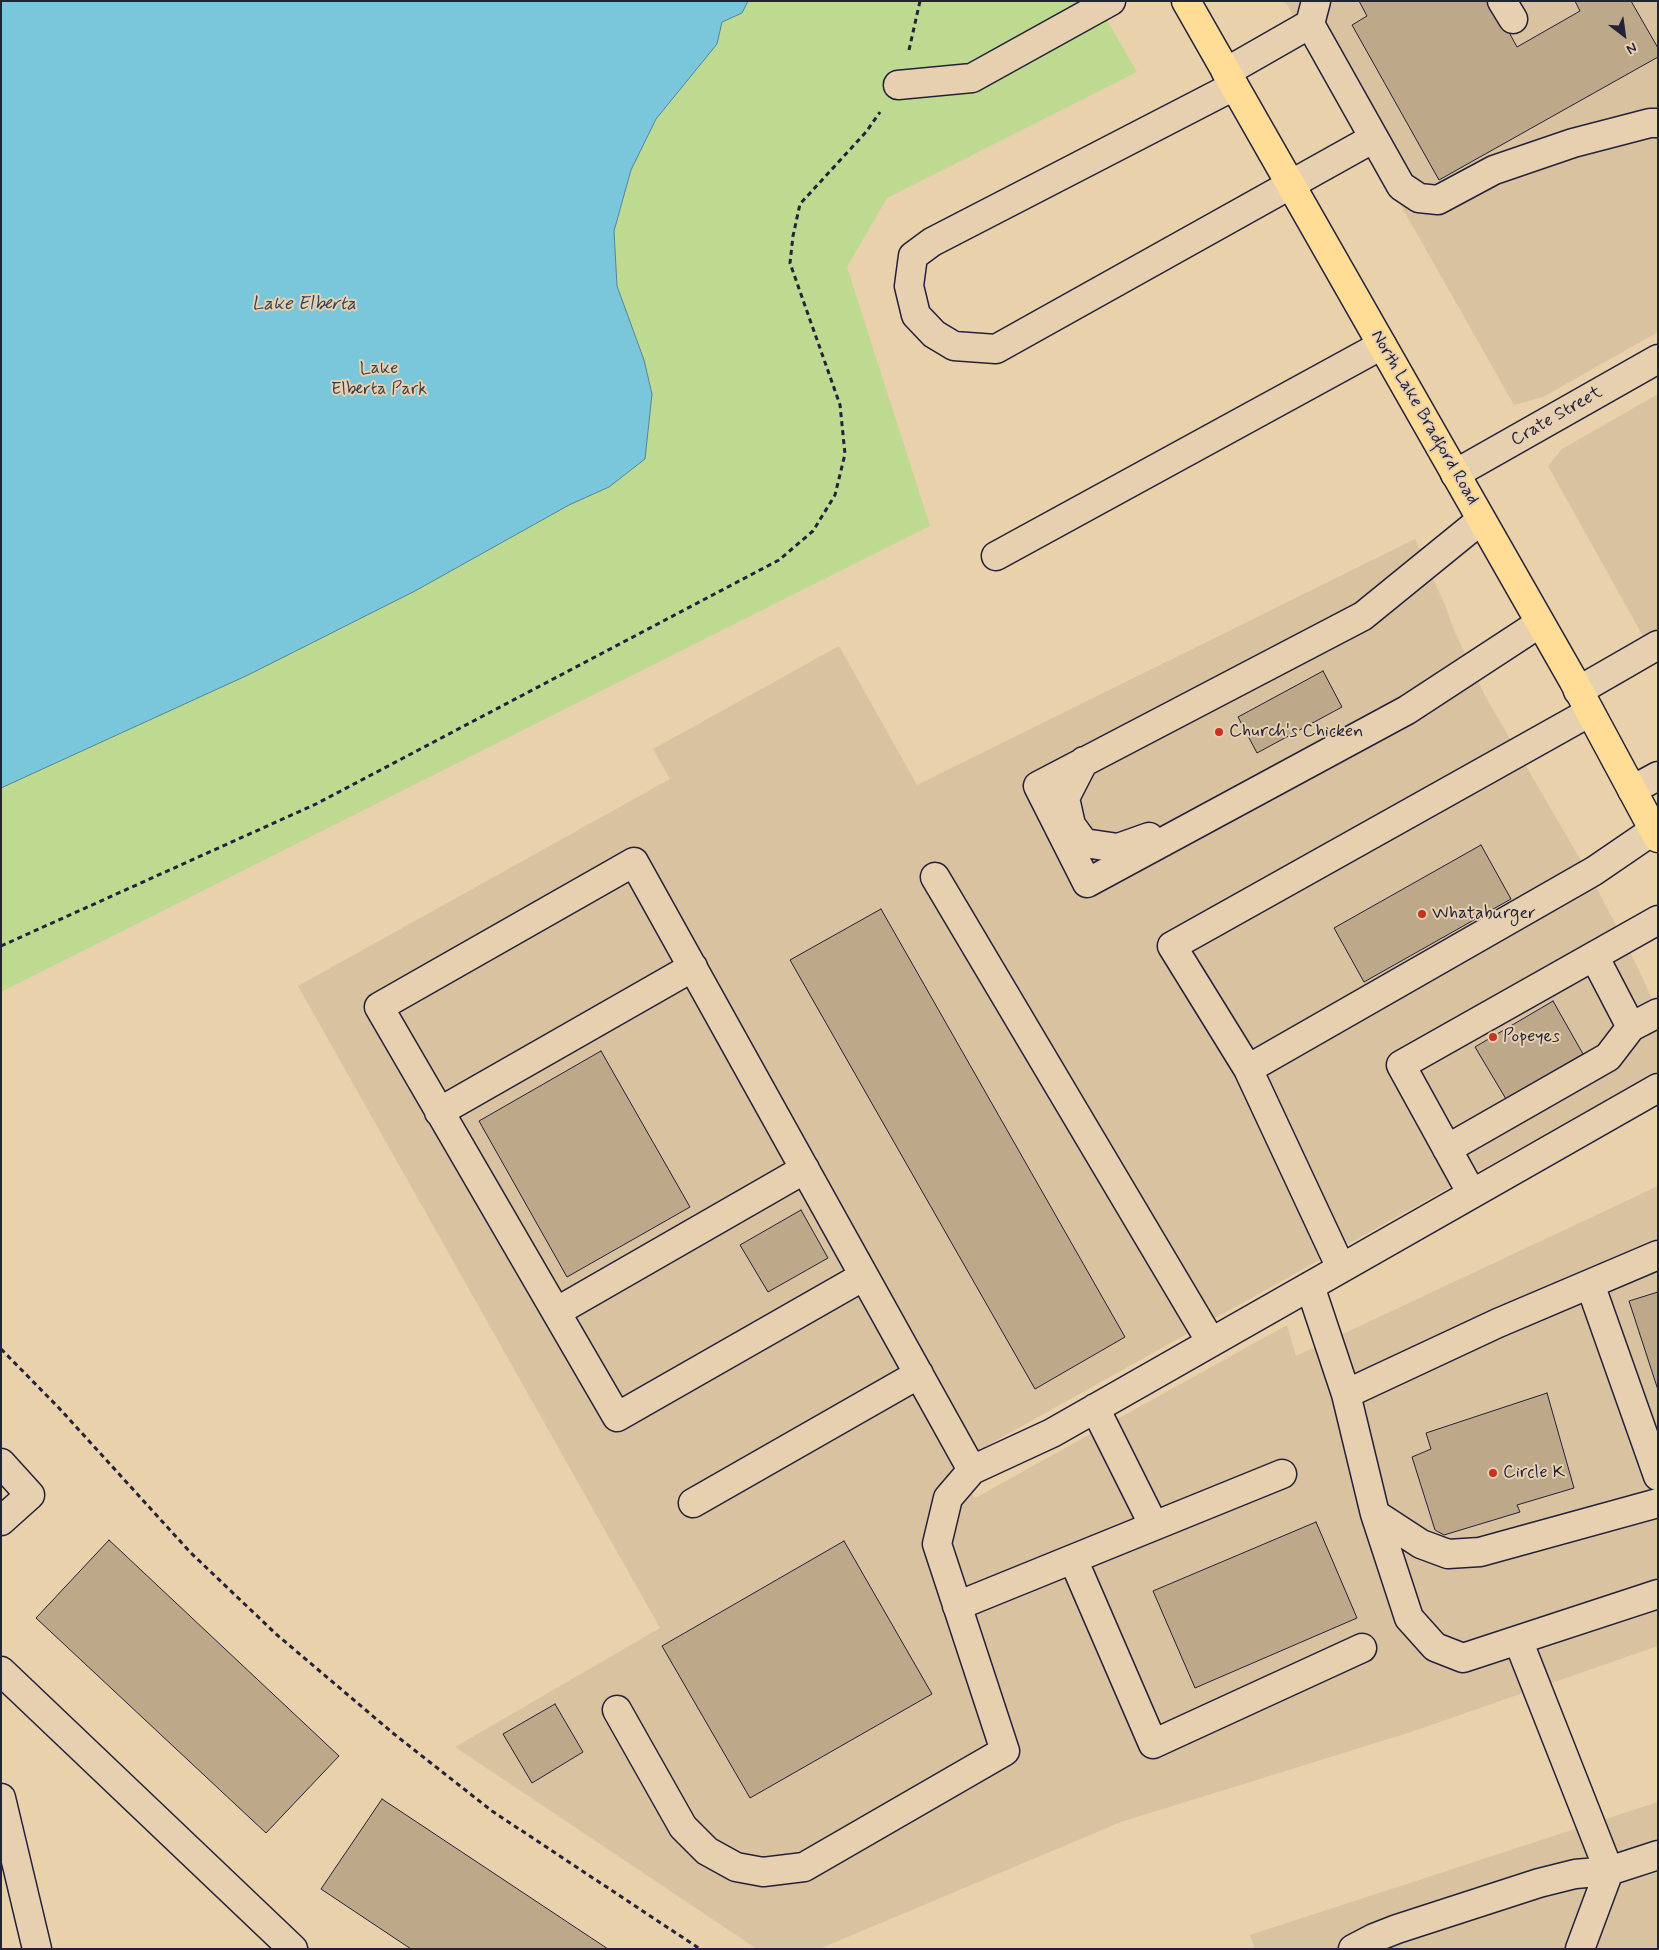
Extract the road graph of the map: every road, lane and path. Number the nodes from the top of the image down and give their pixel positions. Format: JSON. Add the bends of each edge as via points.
{"nodes":[{"id":1,"x":920,"y":1,"type":"edge"},
{"id":2,"x":1111,"y":1,"type":"edge"},
{"id":3,"x":1186,"y":1,"type":"edge"},
{"id":4,"x":1313,"y":13,"type":"edge"},
{"id":5,"x":1230,"y":79,"type":"junction"},
{"id":6,"x":898,"y":85,"type":"junction"},
{"id":7,"x":1658,"y":123,"type":"edge"},
{"id":8,"x":1374,"y":138,"type":"junction"},
{"id":9,"x":1290,"y":185,"type":"junction"},
{"id":10,"x":1382,"y":345,"type":"junction"},
{"id":11,"x":1658,"y":359,"type":"edge"},
{"id":12,"x":1456,"y":474,"type":"junction"},
{"id":13,"x":1482,"y":520,"type":"junction"},
{"id":14,"x":996,"y":556,"type":"dead end"},
{"id":15,"x":1540,"y":623,"type":"junction"},
{"id":16,"x":1658,"y":645,"type":"edge"},
{"id":17,"x":1584,"y":701,"type":"junction"},
{"id":18,"x":1383,"y":723,"type":"junction"},
{"id":19,"x":1084,"y":761,"type":"junction"},
{"id":20,"x":1658,"y":776,"type":"edge"},
{"id":21,"x":1632,"y":790,"type":"junction"},
{"id":22,"x":1656,"y":834,"type":"edge"},
{"id":23,"x":935,"y":877,"type":"dead end"},
{"id":24,"x":1658,"y":920,"type":"edge"},
{"id":25,"x":1,"y":946,"type":"edge"},
{"id":26,"x":1594,"y":956,"type":"junction"},
{"id":27,"x":693,"y":967,"type":"junction"},
{"id":28,"x":1658,"y":1013,"type":"edge"},
{"id":29,"x":1631,"y":1027,"type":"junction"},
{"id":30,"x":1248,"y":1069,"type":"junction"},
{"id":31,"x":1658,"y":1088,"type":"edge"},
{"id":32,"x":439,"y":1112,"type":"junction"},
{"id":33,"x":1448,"y":1149,"type":"junction"},
{"id":34,"x":805,"y":1169,"type":"junction"},
{"id":35,"x":1472,"y":1194,"type":"junction"},
{"id":36,"x":1658,"y":1255,"type":"edge"},
{"id":37,"x":1341,"y":1268,"type":"junction"},
{"id":38,"x":864,"y":1276,"type":"junction"},
{"id":39,"x":1590,"y":1284,"type":"junction"},
{"id":40,"x":1310,"y":1286,"type":"junction"},
{"id":41,"x":556,"y":1312,"type":"junction"},
{"id":42,"x":1211,"y":1342,"type":"junction"},
{"id":43,"x":1,"y":1349,"type":"edge"},
{"id":44,"x":919,"y":1374,"type":"junction"},
{"id":45,"x":1346,"y":1394,"type":"junction"},
{"id":46,"x":1096,"y":1408,"type":"junction"},
{"id":47,"x":1,"y":1463,"type":"edge"},
{"id":48,"x":972,"y":1470,"type":"junction"},
{"id":49,"x":1282,"y":1474,"type":"dead end"},
{"id":50,"x":1658,"y":1476,"type":"edge"},
{"id":51,"x":693,"y":1503,"type":"dead end"},
{"id":52,"x":1658,"y":1504,"type":"edge"},
{"id":53,"x":1375,"y":1514,"type":"junction"},
{"id":54,"x":1,"y":1521,"type":"edge"},
{"id":55,"x":1154,"y":1526,"type":"junction"},
{"id":56,"x":1073,"y":1559,"type":"junction"},
{"id":57,"x":1658,"y":1594,"type":"edge"},
{"id":58,"x":957,"y":1606,"type":"junction"},
{"id":59,"x":1518,"y":1640,"type":"junction"},
{"id":60,"x":1362,"y":1648,"type":"dead end"},
{"id":61,"x":1,"y":1671,"type":"edge"},
{"id":62,"x":617,"y":1710,"type":"dead end"},
{"id":63,"x":1,"y":1798,"type":"edge"},
{"id":64,"x":1658,"y":1855,"type":"edge"},
{"id":65,"x":1609,"y":1871,"type":"junction"},
{"id":66,"x":1400,"y":1939,"type":"edge"},
{"id":67,"x":37,"y":1949,"type":"edge"},
{"id":68,"x":293,"y":1949,"type":"edge"},
{"id":69,"x":700,"y":1949,"type":"edge"},
{"id":70,"x":1353,"y":1949,"type":"edge"},
{"id":71,"x":1580,"y":1949,"type":"edge"}],
"edges":[{"from":1,"to":6,"type":"path"},
{"from":2,"to":6,"type":"street","via":[[972,78]]},
{"from":3,"to":5,"type":"main road","name":"North Lake Bradford Road"},
{"from":4,"to":5,"type":"street"},
{"from":4,"to":8,"type":"street"},
{"from":5,"to":9,"type":"main road","name":"North Lake Bradford Road"},
{"from":5,"to":9,"type":"street","via":[[932,242],[913,256],[909,286],[916,315],[934,334],[954,346],[996,349]]},
{"from":6,"to":25,"type":"path","via":[[866,132],[800,204],[793,236],[790,263],[840,405],[845,454],[834,495],[813,531],[779,560],[316,804]]},
{"from":7,"to":8,"type":"street","via":[[1650,122],[1573,143],[1494,170],[1438,200],[1418,198],[1401,186]]},
{"from":8,"to":9,"type":"street"},
{"from":9,"to":10,"type":"main road","name":"North Lake Bradford Road"},
{"from":10,"to":12,"type":"main road","name":"North Lake Bradford Road"},
{"from":10,"to":14,"type":"street"},
{"from":11,"to":12,"type":"street","name":"Crate Street"},
{"from":12,"to":13,"type":"main road","name":"North Lake Bradford Road"},
{"from":13,"to":15,"type":"main road","name":"North Lake Bradford Road"},
{"from":13,"to":19,"type":"street","via":[[1363,616]]},
{"from":15,"to":17,"type":"main road","name":"North Lake Bradford Road"},
{"from":15,"to":18,"type":"street"},
{"from":16,"to":17,"type":"street"},
{"from":17,"to":21,"type":"main road","name":"North Lake Bradford Road"},
{"from":17,"to":30,"type":"street","via":[[1172,946]]},
{"from":18,"to":19,"type":"street","via":[[1352,725],[1142,841],[1118,848],[1084,843],[1071,825],[1065,798]]},
{"from":18,"to":19,"type":"street","via":[[1086,883],[1038,786]]},
{"from":20,"to":21,"type":"street"},
{"from":21,"to":22,"type":"main road","name":"North Lake Bradford Road"},
{"from":22,"to":30,"type":"street"},
{"from":23,"to":42,"type":"street"},
{"from":24,"to":26,"type":"street"},
{"from":26,"to":29,"type":"street"},
{"from":26,"to":33,"type":"street","via":[[1401,1065]]},
{"from":27,"to":32,"type":"street"},
{"from":27,"to":32,"type":"street","via":[[634,862],[379,1007]]},
{"from":27,"to":34,"type":"street"},
{"from":28,"to":29,"type":"street"},
{"from":29,"to":33,"type":"street","via":[[1608,1057]]},
{"from":30,"to":37,"type":"street"},
{"from":31,"to":35,"type":"street"},
{"from":32,"to":41,"type":"street"},
{"from":33,"to":35,"type":"street"},
{"from":34,"to":38,"type":"street"},
{"from":34,"to":41,"type":"street"},
{"from":35,"to":37,"type":"street"},
{"from":36,"to":39,"type":"street"},
{"from":37,"to":40,"type":"street"},
{"from":38,"to":41,"type":"street","via":[[617,1417]]},
{"from":38,"to":44,"type":"street"},
{"from":39,"to":45,"type":"street"},
{"from":39,"to":50,"type":"street"},
{"from":40,"to":42,"type":"street"},
{"from":40,"to":45,"type":"street"},
{"from":42,"to":46,"type":"street"},
{"from":43,"to":69,"type":"path","via":[[190,1552],[276,1634],[492,1811]]},
{"from":44,"to":48,"type":"street"},
{"from":44,"to":51,"type":"street"},
{"from":45,"to":53,"type":"street"},
{"from":46,"to":48,"type":"street","via":[[1052,1433]]},
{"from":46,"to":55,"type":"street"},
{"from":47,"to":54,"type":"street","via":[[30,1495]]},
{"from":48,"to":58,"type":"street","via":[[948,1498],[937,1544]]},
{"from":49,"to":55,"type":"street"},
{"from":52,"to":53,"type":"street","via":[[1480,1552],[1448,1554],[1421,1544]]},
{"from":53,"to":59,"type":"street","via":[[1409,1618],[1435,1648],[1463,1658]]},
{"from":55,"to":56,"type":"street"},
{"from":56,"to":58,"type":"street"},
{"from":56,"to":60,"type":"street","via":[[1153,1744]]},
{"from":57,"to":59,"type":"street"},
{"from":58,"to":62,"type":"street","via":[[1005,1751],[804,1867],[763,1872],[736,1867],[707,1851],[683,1827]]},
{"from":59,"to":65,"type":"street"},
{"from":61,"to":68,"type":"street"},
{"from":63,"to":67,"type":"street"},
{"from":64,"to":65,"type":"street"},
{"from":65,"to":66,"type":"street","via":[[1557,1878]]},
{"from":65,"to":71,"type":"street"},
{"from":66,"to":70,"type":"street","via":[[1374,1938]]}]}
